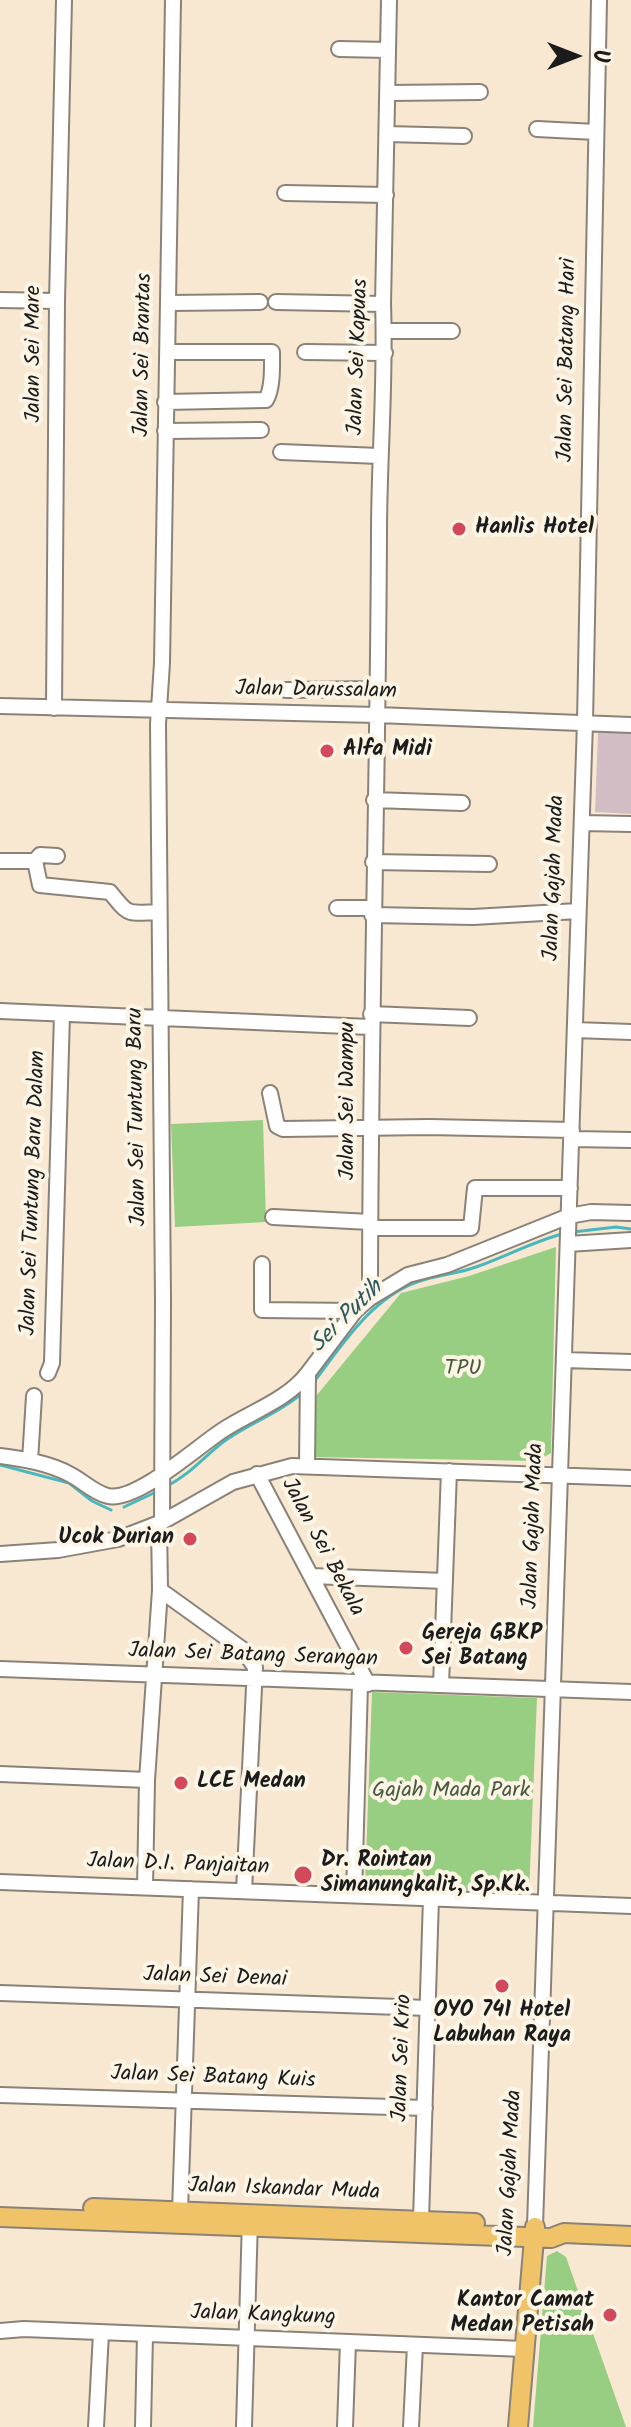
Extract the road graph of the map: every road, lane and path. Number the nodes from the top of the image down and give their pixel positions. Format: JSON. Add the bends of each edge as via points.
{"nodes":[{"id":1,"x":64,"y":0,"type":"edge"},
{"id":2,"x":173,"y":0,"type":"edge"},
{"id":3,"x":389,"y":0,"type":"edge"},
{"id":4,"x":599,"y":0,"type":"edge"},
{"id":5,"x":339,"y":49,"type":"dead end"},
{"id":6,"x":388,"y":50,"type":"junction"},
{"id":7,"x":480,"y":92,"type":"dead end"},
{"id":8,"x":388,"y":93,"type":"junction"},
{"id":9,"x":537,"y":129,"type":"dead end"},
{"id":10,"x":596,"y":132,"type":"junction"},
{"id":11,"x":387,"y":134,"type":"junction"},
{"id":12,"x":464,"y":136,"type":"dead end"},
{"id":13,"x":285,"y":193,"type":"dead end"},
{"id":14,"x":386,"y":195,"type":"junction"},
{"id":15,"x":0,"y":300,"type":"edge"},
{"id":16,"x":57,"y":301,"type":"junction"},
{"id":17,"x":169,"y":303,"type":"junction"},
{"id":18,"x":383,"y":304,"type":"junction"},
{"id":19,"x":384,"y":331,"type":"junction"},
{"id":20,"x":452,"y":331,"type":"dead end"},
{"id":21,"x":167,"y":352,"type":"junction"},
{"id":22,"x":305,"y":352,"type":"dead end"},
{"id":23,"x":385,"y":353,"type":"junction"},
{"id":24,"x":165,"y":402,"type":"junction"},
{"id":25,"x":261,"y":430,"type":"dead end"},
{"id":26,"x":165,"y":431,"type":"junction"},
{"id":27,"x":281,"y":452,"type":"dead end"},
{"id":28,"x":379,"y":456,"type":"junction"},
{"id":29,"x":377,"y":689,"type":"junction"},
{"id":30,"x":286,"y":690,"type":"dead end"},
{"id":31,"x":0,"y":706,"type":"edge"},
{"id":32,"x":54,"y":708,"type":"junction"},
{"id":33,"x":159,"y":712,"type":"junction"},
{"id":34,"x":377,"y":715,"type":"junction"},
{"id":35,"x":585,"y":722,"type":"junction"},
{"id":36,"x":631,"y":725,"type":"edge"},
{"id":37,"x":374,"y":800,"type":"junction"},
{"id":38,"x":462,"y":803,"type":"dead end"},
{"id":39,"x":582,"y":823,"type":"junction"},
{"id":40,"x":631,"y":824,"type":"edge"},
{"id":41,"x":57,"y":856,"type":"dead end"},
{"id":42,"x":0,"y":861,"type":"edge"},
{"id":43,"x":35,"y":861,"type":"junction"},
{"id":44,"x":373,"y":862,"type":"junction"},
{"id":45,"x":489,"y":864,"type":"dead end"},
{"id":46,"x":337,"y":908,"type":"dead end"},
{"id":47,"x":578,"y":911,"type":"junction"},
{"id":48,"x":159,"y":912,"type":"junction"},
{"id":49,"x":372,"y":912,"type":"junction"},
{"id":50,"x":0,"y":1011,"type":"edge"},
{"id":51,"x":62,"y":1014,"type":"junction"},
{"id":52,"x":469,"y":1018,"type":"dead end"},
{"id":53,"x":160,"y":1019,"type":"junction"},
{"id":54,"x":370,"y":1020,"type":"junction"},
{"id":55,"x":575,"y":1030,"type":"junction"},
{"id":56,"x":631,"y":1032,"type":"edge"},
{"id":57,"x":270,"y":1093,"type":"dead end"},
{"id":58,"x":372,"y":1128,"type":"junction"},
{"id":59,"x":572,"y":1134,"type":"junction"},
{"id":60,"x":631,"y":1140,"type":"edge"},
{"id":61,"x":570,"y":1188,"type":"junction"},
{"id":62,"x":631,"y":1213,"type":"edge"},
{"id":63,"x":273,"y":1217,"type":"dead end"},
{"id":64,"x":569,"y":1217,"type":"junction"},
{"id":65,"x":370,"y":1225,"type":"junction"},
{"id":66,"x":631,"y":1240,"type":"edge"},
{"id":67,"x":568,"y":1241,"type":"junction"},
{"id":68,"x":262,"y":1264,"type":"dead end"},
{"id":69,"x":370,"y":1298,"type":"junction"},
{"id":70,"x":355,"y":1311,"type":"junction"},
{"id":71,"x":564,"y":1360,"type":"junction"},
{"id":72,"x":631,"y":1362,"type":"edge"},
{"id":73,"x":48,"y":1373,"type":"dead end"},
{"id":74,"x":308,"y":1376,"type":"junction"},
{"id":75,"x":34,"y":1396,"type":"dead end"},
{"id":76,"x":0,"y":1456,"type":"edge"},
{"id":77,"x":30,"y":1461,"type":"junction"},
{"id":78,"x":307,"y":1466,"type":"junction"},
{"id":79,"x":449,"y":1471,"type":"junction"},
{"id":80,"x":257,"y":1474,"type":"junction"},
{"id":81,"x":560,"y":1476,"type":"junction"},
{"id":82,"x":631,"y":1478,"type":"edge"},
{"id":83,"x":161,"y":1485,"type":"junction"},
{"id":84,"x":161,"y":1523,"type":"junction"},
{"id":85,"x":0,"y":1554,"type":"edge"},
{"id":86,"x":311,"y":1576,"type":"junction"},
{"id":87,"x":445,"y":1581,"type":"junction"},
{"id":88,"x":160,"y":1590,"type":"junction"},
{"id":89,"x":0,"y":1669,"type":"edge"},
{"id":90,"x":154,"y":1676,"type":"junction"},
{"id":91,"x":256,"y":1680,"type":"junction"},
{"id":92,"x":364,"y":1684,"type":"junction"},
{"id":93,"x":441,"y":1685,"type":"junction"},
{"id":94,"x":553,"y":1690,"type":"junction"},
{"id":95,"x":631,"y":1692,"type":"edge"},
{"id":96,"x":0,"y":1774,"type":"edge"},
{"id":97,"x":147,"y":1780,"type":"junction"},
{"id":98,"x":0,"y":1882,"type":"edge"},
{"id":99,"x":145,"y":1887,"type":"junction"},
{"id":100,"x":191,"y":1889,"type":"junction"},
{"id":101,"x":244,"y":1891,"type":"junction"},
{"id":102,"x":354,"y":1895,"type":"junction"},
{"id":103,"x":431,"y":1898,"type":"junction"},
{"id":104,"x":546,"y":1902,"type":"junction"},
{"id":105,"x":631,"y":1906,"type":"edge"},
{"id":106,"x":0,"y":1993,"type":"edge"},
{"id":107,"x":188,"y":2000,"type":"junction"},
{"id":108,"x":428,"y":2008,"type":"junction"},
{"id":109,"x":0,"y":2095,"type":"edge"},
{"id":110,"x":185,"y":2100,"type":"junction"},
{"id":111,"x":425,"y":2108,"type":"junction"},
{"id":112,"x":0,"y":2204,"type":"edge"},
{"id":113,"x":180,"y":2211,"type":"junction"},
{"id":114,"x":0,"y":2217,"type":"edge"},
{"id":115,"x":250,"y":2220,"type":"junction"},
{"id":116,"x":421,"y":2220,"type":"junction"},
{"id":117,"x":535,"y":2232,"type":"junction"},
{"id":118,"x":631,"y":2236,"type":"edge"},
{"id":119,"x":0,"y":2331,"type":"edge"},
{"id":120,"x":101,"y":2333,"type":"junction"},
{"id":121,"x":145,"y":2335,"type":"junction"},
{"id":122,"x":245,"y":2336,"type":"junction"},
{"id":123,"x":348,"y":2342,"type":"junction"},
{"id":124,"x":415,"y":2345,"type":"junction"},
{"id":125,"x":524,"y":2349,"type":"junction"},
{"id":126,"x":96,"y":2427,"type":"edge"},
{"id":127,"x":143,"y":2427,"type":"edge"},
{"id":128,"x":244,"y":2427,"type":"edge"},
{"id":129,"x":345,"y":2427,"type":"edge"},
{"id":130,"x":411,"y":2427,"type":"edge"},
{"id":131,"x":518,"y":2427,"type":"edge"}],
"edges":[{"from":1,"to":16,"type":"street","name":"Jalan Sei Mare"},
{"from":2,"to":17,"type":"street","name":"Jalan Sei Brantas"},
{"from":3,"to":6,"type":"street","name":"Jalan Sei Kapuas"},
{"from":4,"to":10,"type":"street","name":"Jalan Sei Batang Hari"},
{"from":5,"to":6,"type":"street"},
{"from":6,"to":8,"type":"street","name":"Jalan Sei Kapuas"},
{"from":7,"to":8,"type":"street"},
{"from":8,"to":11,"type":"street","name":"Jalan Sei Kapuas"},
{"from":9,"to":10,"type":"street"},
{"from":10,"to":35,"type":"street","name":"Jalan Sei Batang Hari"},
{"from":11,"to":12,"type":"street"},
{"from":11,"to":14,"type":"street","name":"Jalan Sei Kapuas"},
{"from":13,"to":14,"type":"street"},
{"from":14,"to":18,"type":"street","name":"Jalan Sei Kapuas"},
{"from":15,"to":16,"type":"street"},
{"from":16,"to":32,"type":"street","name":"Jalan Sei Mare"},
{"from":17,"to":18,"type":"street"},
{"from":17,"to":21,"type":"street","name":"Jalan Sei Brantas"},
{"from":18,"to":19,"type":"street","name":"Jalan Sei Kapuas"},
{"from":19,"to":20,"type":"street"},
{"from":19,"to":23,"type":"street","name":"Jalan Sei Kapuas"},
{"from":21,"to":24,"type":"street","name":"Jalan Sei Brantas"},
{"from":21,"to":24,"type":"street","via":[[272,352],[272,365],[266,400]]},
{"from":22,"to":23,"type":"street"},
{"from":23,"to":28,"type":"street","name":"Jalan Sei Kapuas"},
{"from":24,"to":26,"type":"street","name":"Jalan Sei Brantas"},
{"from":25,"to":26,"type":"street"},
{"from":26,"to":33,"type":"street","name":"Jalan Sei Brantas"},
{"from":27,"to":28,"type":"street"},
{"from":28,"to":29,"type":"street","name":"Jalan Sei Kapuas"},
{"from":29,"to":30,"type":"street"},
{"from":29,"to":34,"type":"street","name":"Jalan Sei Kapuas"},
{"from":31,"to":32,"type":"street","name":"Jalan Darussalam"},
{"from":32,"to":33,"type":"street","name":"Jalan Darussalam"},
{"from":33,"to":34,"type":"street","name":"Jalan Darussalam"},
{"from":33,"to":48,"type":"street","name":"Jalan Sei Tuntung Baru"},
{"from":34,"to":35,"type":"street","name":"Jalan Darussalam"},
{"from":34,"to":37,"type":"street","name":"Jalan Sei Wampu"},
{"from":35,"to":36,"type":"street","name":"Jalan Darussalam"},
{"from":35,"to":39,"type":"street","name":"Jalan Gajah Mada"},
{"from":37,"to":38,"type":"street"},
{"from":37,"to":44,"type":"street","name":"Jalan Sei Wampu"},
{"from":39,"to":40,"type":"street"},
{"from":39,"to":47,"type":"street","name":"Jalan Gajah Mada"},
{"from":41,"to":43,"type":"street","via":[[40,855]]},
{"from":42,"to":43,"type":"street"},
{"from":43,"to":48,"type":"street","via":[[40,885],[110,892],[124,911]]},
{"from":44,"to":45,"type":"street"},
{"from":44,"to":49,"type":"street","name":"Jalan Sei Wampu"},
{"from":46,"to":49,"type":"street"},
{"from":47,"to":49,"type":"street","via":[[473,917]]},
{"from":47,"to":55,"type":"street","name":"Jalan Gajah Mada"},
{"from":48,"to":53,"type":"street","name":"Jalan Sei Tuntung Baru"},
{"from":49,"to":54,"type":"street","name":"Jalan Sei Wampu"},
{"from":50,"to":51,"type":"street"},
{"from":51,"to":53,"type":"street"},
{"from":51,"to":73,"type":"street","name":"Jalan Sei Tuntung Baru Dalam"},
{"from":52,"to":54,"type":"street"},
{"from":53,"to":54,"type":"street"},
{"from":53,"to":83,"type":"street","name":"Jalan Sei Tuntung Baru"},
{"from":54,"to":58,"type":"street","name":"Jalan Sei Wampu"},
{"from":55,"to":56,"type":"street"},
{"from":55,"to":59,"type":"street","name":"Jalan Gajah Mada"},
{"from":57,"to":58,"type":"street","via":[[279,1128]]},
{"from":58,"to":59,"type":"street"},
{"from":58,"to":65,"type":"street","name":"Jalan Sei Wampu"},
{"from":59,"to":60,"type":"street"},
{"from":59,"to":61,"type":"street","name":"Jalan Gajah Mada"},
{"from":61,"to":64,"type":"street","name":"Jalan Gajah Mada"},
{"from":61,"to":65,"type":"street","via":[[475,1188],[471,1228]]},
{"from":62,"to":64,"type":"street"},
{"from":63,"to":65,"type":"street"},
{"from":64,"to":67,"type":"street","name":"Jalan Gajah Mada"},
{"from":64,"to":69,"type":"street","via":[[408,1275]]},
{"from":65,"to":69,"type":"street","name":"Jalan Sei Wampu"},
{"from":66,"to":67,"type":"street"},
{"from":67,"to":71,"type":"street","name":"Jalan Gajah Mada"},
{"from":68,"to":70,"type":"street","via":[[262,1310]]},
{"from":69,"to":70,"type":"street"},
{"from":70,"to":74,"type":"street"},
{"from":71,"to":72,"type":"street"},
{"from":71,"to":81,"type":"street","name":"Jalan Gajah Mada"},
{"from":74,"to":78,"type":"street"},
{"from":74,"to":83,"type":"street","via":[[213,1437]]},
{"from":75,"to":77,"type":"street"},
{"from":76,"to":77,"type":"street"},
{"from":77,"to":83,"type":"street","via":[[64,1471],[107,1496]]},
{"from":78,"to":79,"type":"street"},
{"from":78,"to":80,"type":"street"},
{"from":79,"to":81,"type":"street"},
{"from":79,"to":87,"type":"street"},
{"from":80,"to":84,"type":"street"},
{"from":80,"to":86,"type":"street","name":"Jalan Sei Bekala"},
{"from":81,"to":82,"type":"street"},
{"from":81,"to":94,"type":"street","name":"Jalan Gajah Mada"},
{"from":83,"to":84,"type":"street","name":"Jalan Sei Tuntung Baru"},
{"from":84,"to":85,"type":"street","via":[[96,1545]]},
{"from":84,"to":88,"type":"street","name":"Jalan Sei Tuntung Baru"},
{"from":86,"to":87,"type":"street"},
{"from":86,"to":92,"type":"street","name":"Jalan Sei Bekala"},
{"from":87,"to":93,"type":"street"},
{"from":88,"to":90,"type":"street","name":"Jalan Sei Tuntung Baru"},
{"from":88,"to":91,"type":"street","via":[[242,1649],[255,1667]]},
{"from":89,"to":90,"type":"street","name":"Jalan Sei Batang Serangan"},
{"from":90,"to":91,"type":"street","name":"Jalan Sei Batang Serangan"},
{"from":90,"to":97,"type":"street","name":"Jalan Sei Tuntung Baru"},
{"from":91,"to":92,"type":"street","name":"Jalan Sei Batang Serangan"},
{"from":91,"to":101,"type":"street"},
{"from":92,"to":93,"type":"street","name":"Jalan Sei Batang Serangan"},
{"from":92,"to":102,"type":"street","name":"Jalan Sei Bekala"},
{"from":93,"to":94,"type":"street","name":"Jalan Sei Batang Serangan"},
{"from":94,"to":95,"type":"street","name":"Jalan Sei Batang Serangan"},
{"from":94,"to":104,"type":"street","name":"Jalan Gajah Mada"},
{"from":96,"to":97,"type":"street"},
{"from":97,"to":99,"type":"street","name":"Jalan Sei Tuntung Baru"},
{"from":98,"to":99,"type":"street","name":"Jalan D.I. Panjaitan"},
{"from":99,"to":100,"type":"street","name":"Jalan D.I. Panjaitan"},
{"from":100,"to":101,"type":"street","name":"Jalan D.I. Panjaitan"},
{"from":100,"to":107,"type":"street"},
{"from":101,"to":102,"type":"street","name":"Jalan D.I. Panjaitan"},
{"from":102,"to":103,"type":"street","name":"Jalan D.I. Panjaitan"},
{"from":103,"to":104,"type":"street","name":"Jalan D.I. Panjaitan"},
{"from":103,"to":108,"type":"street","name":"Jalan Sei Krio"},
{"from":104,"to":105,"type":"street","name":"Jalan D.I. Panjaitan"},
{"from":104,"to":117,"type":"street","name":"Jalan Gajah Mada"},
{"from":106,"to":107,"type":"street","name":"Jalan Sei Denai"},
{"from":107,"to":108,"type":"street","name":"Jalan Sei Denai"},
{"from":107,"to":110,"type":"street"},
{"from":108,"to":111,"type":"street","name":"Jalan Sei Krio"},
{"from":109,"to":110,"type":"street","name":"Jalan Sei Batang Kuis"},
{"from":110,"to":111,"type":"street","name":"Jalan Sei Batang Kuis"},
{"from":110,"to":113,"type":"street"},
{"from":111,"to":116,"type":"street","name":"Jalan Sei Krio"},
{"from":112,"to":113,"type":"main road","name":"Jalan Iskandar Muda"},
{"from":113,"to":115,"type":"main road","name":"Jalan Iskandar Muda"},
{"from":114,"to":115,"type":"main road","name":"Jalan Iskandar Muda"},
{"from":115,"to":116,"type":"main road","name":"Jalan Iskandar Muda"},
{"from":115,"to":117,"type":"main road","name":"Jalan Iskandar Muda"},
{"from":115,"to":122,"type":"street"},
{"from":116,"to":117,"type":"main road","name":"Jalan Iskandar Muda"},
{"from":117,"to":118,"type":"main road","name":"Jalan Iskandar Muda","via":[[552,2227],[564,2233]]},
{"from":117,"to":125,"type":"main road","name":"Jalan Gajah Mada"},
{"from":119,"to":120,"type":"street","name":"Jalan Kangkung"},
{"from":120,"to":121,"type":"street","name":"Jalan Kangkung"},
{"from":120,"to":126,"type":"street"},
{"from":121,"to":122,"type":"street","name":"Jalan Kangkung"},
{"from":121,"to":127,"type":"street"},
{"from":122,"to":123,"type":"street","name":"Jalan Kangkung"},
{"from":122,"to":128,"type":"street"},
{"from":123,"to":124,"type":"street","name":"Jalan Kangkung"},
{"from":123,"to":129,"type":"street"},
{"from":124,"to":125,"type":"street","name":"Jalan Kangkung"},
{"from":124,"to":130,"type":"street"},
{"from":125,"to":131,"type":"main road","name":"Jalan Gajah Mada"}]}
